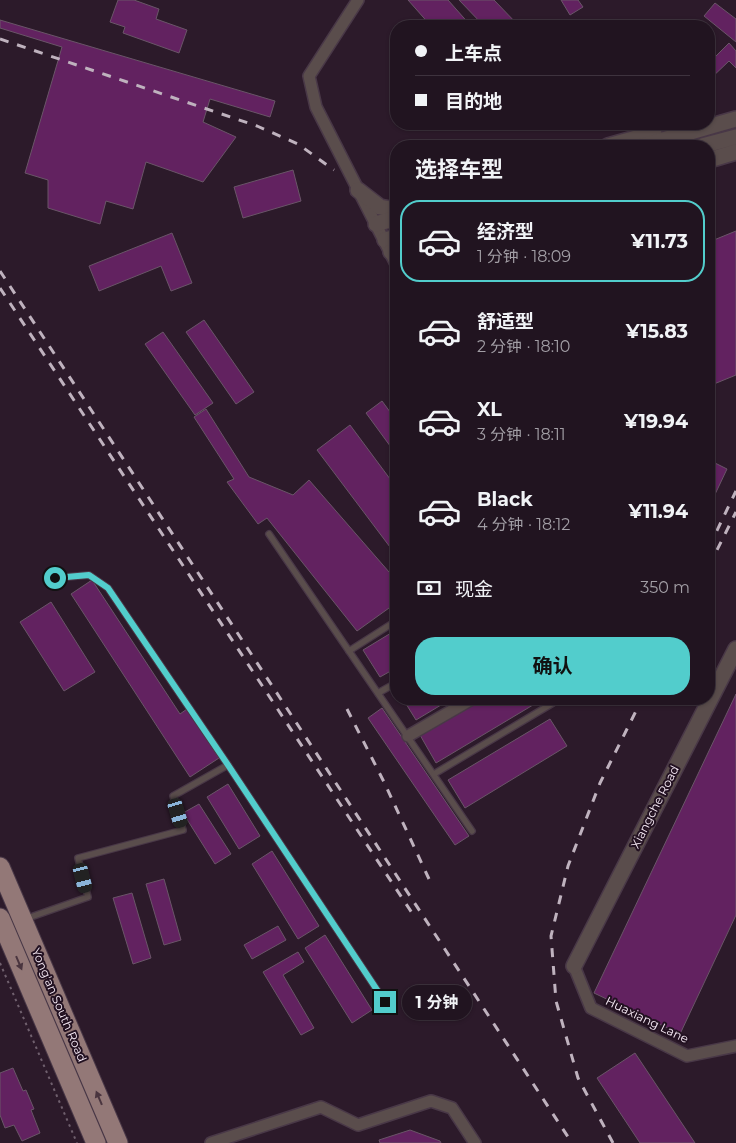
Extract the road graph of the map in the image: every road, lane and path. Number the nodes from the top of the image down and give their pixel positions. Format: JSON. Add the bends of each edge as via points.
{"nodes":[{"id":1,"x":358,"y":0,"type":"edge"},
{"id":2,"x":736,"y":109,"type":"edge"},
{"id":3,"x":715,"y":115,"type":"edge"},
{"id":4,"x":736,"y":119,"type":"edge"},
{"id":5,"x":715,"y":125,"type":"edge"},
{"id":6,"x":664,"y":130,"type":"edge"},
{"id":7,"x":698,"y":130,"type":"edge"},
{"id":8,"x":736,"y":137,"type":"edge"},
{"id":9,"x":629,"y":140,"type":"edge"},
{"id":10,"x":663,"y":140,"type":"edge"},
{"id":11,"x":715,"y":143,"type":"edge"},
{"id":12,"x":736,"y":152,"type":"edge"},
{"id":13,"x":715,"y":158,"type":"edge"},
{"id":14,"x":358,"y":190,"type":"junction"},
{"id":15,"x":390,"y":209,"type":"edge"},
{"id":16,"x":390,"y":220,"type":"edge"},
{"id":17,"x":376,"y":224,"type":"junction"},
{"id":18,"x":390,"y":245,"type":"edge"},
{"id":19,"x":268,"y":534,"type":"dead end"},
{"id":20,"x":55,"y":578,"type":"dead end"},
{"id":21,"x":390,"y":625,"type":"edge"},
{"id":22,"x":736,"y":649,"type":"edge"},
{"id":23,"x":349,"y":651,"type":"junction"},
{"id":24,"x":390,"y":686,"type":"edge"},
{"id":25,"x":715,"y":690,"type":"edge"},
{"id":26,"x":378,"y":693,"type":"junction"},
{"id":27,"x":462,"y":705,"type":"edge"},
{"id":28,"x":550,"y":705,"type":"edge"},
{"id":29,"x":707,"y":705,"type":"edge"},
{"id":30,"x":408,"y":736,"type":"junction"},
{"id":31,"x":228,"y":765,"type":"junction"},
{"id":32,"x":434,"y":774,"type":"junction"},
{"id":33,"x":472,"y":830,"type":"dead end"},
{"id":34,"x":0,"y":868,"type":"edge"},
{"id":35,"x":0,"y":918,"type":"edge"},
{"id":36,"x":23,"y":920,"type":"junction"},
{"id":37,"x":0,"y":963,"type":"edge"},
{"id":38,"x":574,"y":966,"type":"joint"},
{"id":39,"x":385,"y":1002,"type":"dead end"},
{"id":40,"x":736,"y":1046,"type":"edge"},
{"id":41,"x":77,"y":1143,"type":"edge"},
{"id":42,"x":96,"y":1143,"type":"edge"},
{"id":43,"x":118,"y":1143,"type":"edge"},
{"id":44,"x":211,"y":1143,"type":"edge"},
{"id":45,"x":476,"y":1143,"type":"edge"}],
"edges":[{"from":1,"to":14,"type":"street","via":[[309,76],[316,107]]},
{"from":2,"to":3,"type":"street"},
{"from":4,"to":5,"type":"street"},
{"from":6,"to":9,"type":"street"},
{"from":7,"to":10,"type":"street"},
{"from":8,"to":11,"type":"street"},
{"from":12,"to":13,"type":"street"},
{"from":14,"to":15,"type":"street","via":[[380,207]]},
{"from":14,"to":17,"type":"street"},
{"from":16,"to":17,"type":"street"},
{"from":17,"to":18,"type":"street"},
{"from":19,"to":23,"type":"lane"},
{"from":20,"to":31,"type":"lane","via":[[89,575],[108,588]]},
{"from":21,"to":23,"type":"lane"},
{"from":22,"to":25,"type":"street","name":"Xiangche Road"},
{"from":23,"to":26,"type":"lane"},
{"from":24,"to":26,"type":"lane"},
{"from":26,"to":30,"type":"lane"},
{"from":27,"to":30,"type":"street"},
{"from":28,"to":32,"type":"lane"},
{"from":29,"to":38,"type":"street","name":"Xiangche Road"},
{"from":30,"to":32,"type":"lane"},
{"from":31,"to":36,"type":"lane","via":[[173,796],[183,830],[78,858],[88,897]]},
{"from":31,"to":39,"type":"lane"},
{"from":32,"to":33,"type":"lane"},
{"from":34,"to":36,"type":"main road","name":"Yong'an South Road"},
{"from":35,"to":42,"type":"main road","name":"Yong'an South Road","one_way":true},
{"from":43,"to":36,"type":"main road","name":"Yong'an South Road","one_way":true},
{"from":37,"to":41,"type":"path"},
{"from":38,"to":40,"type":"street","name":"Huaxiang Lane","via":[[591,1008],[687,1056]]},
{"from":44,"to":45,"type":"street","via":[[321,1107],[358,1125],[431,1101],[452,1108]]}]}
